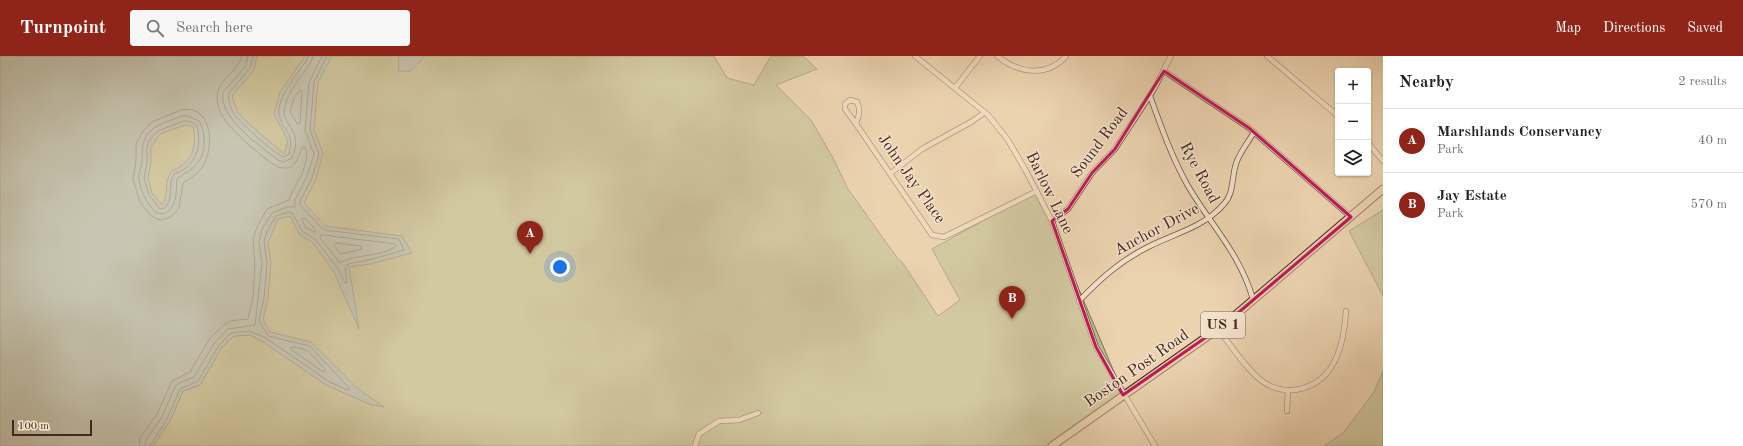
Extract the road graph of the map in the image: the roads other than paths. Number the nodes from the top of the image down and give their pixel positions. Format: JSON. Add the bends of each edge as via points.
{"nodes":[{"id":1,"x":915,"y":56,"type":"edge"},
{"id":2,"x":980,"y":56,"type":"edge"},
{"id":3,"x":997,"y":56,"type":"edge"},
{"id":4,"x":1066,"y":56,"type":"edge"},
{"id":5,"x":1171,"y":56,"type":"edge"},
{"id":6,"x":1267,"y":56,"type":"edge"},
{"id":7,"x":1164,"y":71,"type":"junction"},
{"id":8,"x":955,"y":88,"type":"junction"},
{"id":9,"x":1150,"y":96,"type":"junction"},
{"id":10,"x":984,"y":113,"type":"junction"},
{"id":11,"x":1335,"y":113,"type":"edge"},
{"id":12,"x":856,"y":124,"type":"junction"},
{"id":13,"x":1254,"y":132,"type":"junction"},
{"id":14,"x":1371,"y":147,"type":"edge"},
{"id":15,"x":1383,"y":161,"type":"edge"},
{"id":16,"x":891,"y":173,"type":"junction"},
{"id":17,"x":1383,"y":189,"type":"edge"},
{"id":18,"x":1037,"y":191,"type":"junction"},
{"id":19,"x":1351,"y":217,"type":"junction"},
{"id":20,"x":1209,"y":218,"type":"junction"},
{"id":21,"x":1052,"y":221,"type":"junction"},
{"id":22,"x":1253,"y":299,"type":"junction"},
{"id":23,"x":1079,"y":301,"type":"junction"},
{"id":24,"x":1346,"y":311,"type":"dead end"},
{"id":25,"x":1218,"y":329,"type":"junction"},
{"id":26,"x":1288,"y":390,"type":"junction"},
{"id":27,"x":1123,"y":395,"type":"junction"},
{"id":28,"x":1287,"y":411,"type":"dead end"},
{"id":29,"x":758,"y":413,"type":"dead end"},
{"id":30,"x":695,"y":446,"type":"edge"},
{"id":31,"x":1052,"y":446,"type":"edge"},
{"id":32,"x":1155,"y":446,"type":"edge"}],
"edges":[{"from":1,"to":8,"type":"street","name":"Barlow Lane"},
{"from":2,"to":8,"type":"street"},
{"from":3,"to":4,"type":"street","via":[[1028,72],[1048,70]]},
{"from":5,"to":7,"type":"street"},
{"from":6,"to":11,"type":"street"},
{"from":7,"to":9,"type":"street"},
{"from":7,"to":13,"type":"street"},
{"from":8,"to":10,"type":"street","name":"Barlow Lane"},
{"from":9,"to":20,"type":"street","name":"Rye Road","via":[[1166,139],[1188,185]]},
{"from":9,"to":21,"type":"street","name":"Sound Road","via":[[1115,149],[1092,173],[1068,209]]},
{"from":10,"to":16,"type":"street","via":[[922,149]]},
{"from":10,"to":18,"type":"street","name":"Barlow Lane","via":[[1008,140]]},
{"from":12,"to":12,"type":"street","name":"John Jay Place","via":[[860,108],[857,102],[850,100],[844,104],[845,109]]},
{"from":12,"to":16,"type":"street","name":"John Jay Place"},
{"from":13,"to":19,"type":"street"},
{"from":13,"to":20,"type":"street","name":"Anchor Drive","via":[[1236,162],[1233,184],[1225,204]]},
{"from":14,"to":15,"type":"street"},
{"from":16,"to":18,"type":"street","name":"John Jay Place","via":[[932,235],[937,237],[944,237],[962,229]]},
{"from":17,"to":19,"type":"main road","name":"Boston Post Road","number":"US 1"},
{"from":18,"to":21,"type":"street","name":"Barlow Lane"},
{"from":19,"to":22,"type":"main road","name":"Boston Post Road","number":"US 1"},
{"from":20,"to":22,"type":"street","name":"Rye Road","via":[[1235,255]]},
{"from":20,"to":23,"type":"street","name":"Anchor Drive","via":[[1195,228],[1134,254],[1106,273]]},
{"from":21,"to":23,"type":"street","name":"Barlow Lane"},
{"from":22,"to":25,"type":"main road","name":"Boston Post Road","number":"US 1"},
{"from":23,"to":27,"type":"street","name":"Barlow Lane","via":[[1096,347]]},
{"from":24,"to":26,"type":"street","via":[[1341,347],[1329,372],[1322,380],[1312,385]]},
{"from":25,"to":26,"type":"street","via":[[1260,380],[1269,386]]},
{"from":25,"to":27,"type":"main road","name":"Boston Post Road","number":"US 1"},
{"from":26,"to":28,"type":"street"},
{"from":27,"to":31,"type":"main road","name":"Boston Post Road","number":"US 1"},
{"from":27,"to":32,"type":"street","name":"Barlow Lane"},
{"from":29,"to":30,"type":"street","via":[[739,420],[718,421],[699,434]]}]}
